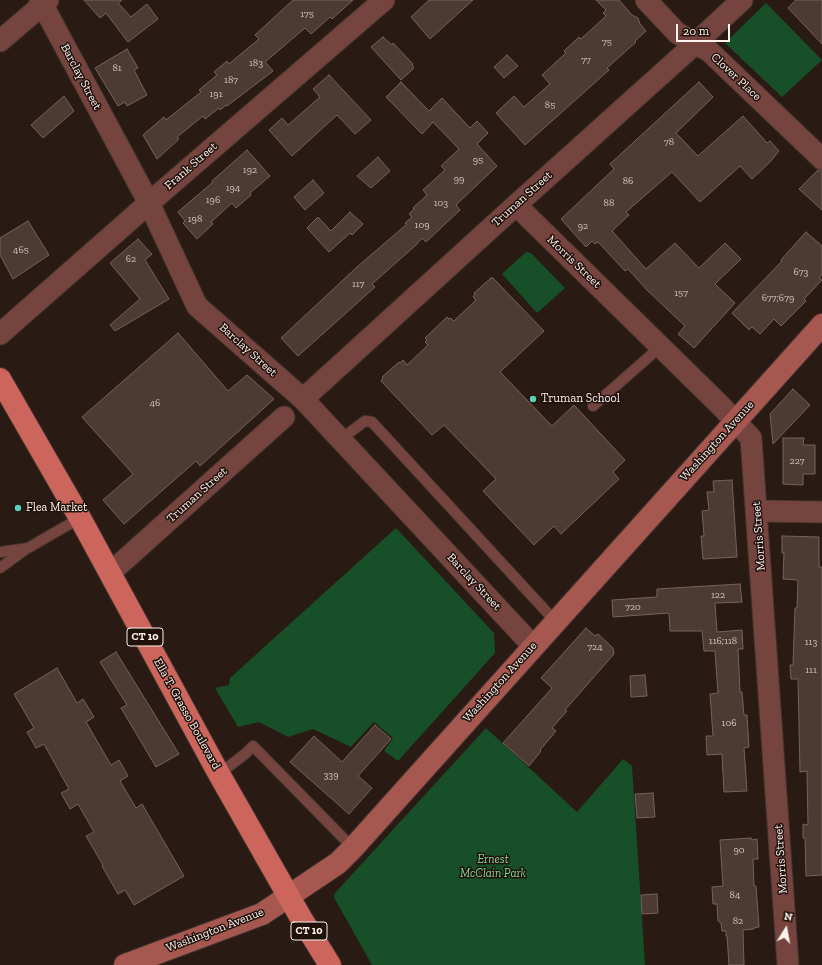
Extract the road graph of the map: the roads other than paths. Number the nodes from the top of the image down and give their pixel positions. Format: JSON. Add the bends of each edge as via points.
{"nodes":[{"id":1,"x":384,"y":0,"type":"edge"},
{"id":2,"x":646,"y":0,"type":"edge"},
{"id":3,"x":742,"y":0,"type":"edge"},
{"id":4,"x":43,"y":2,"type":"edge"},
{"id":5,"x":0,"y":41,"type":"edge"},
{"id":6,"x":696,"y":43,"type":"junction"},
{"id":7,"x":822,"y":159,"type":"edge"},
{"id":8,"x":149,"y":203,"type":"junction"},
{"id":9,"x":516,"y":205,"type":"junction"},
{"id":10,"x":821,"y":329,"type":"edge"},
{"id":11,"x":0,"y":334,"type":"edge"},
{"id":12,"x":660,"y":347,"type":"junction"},
{"id":13,"x":0,"y":379,"type":"edge"},
{"id":14,"x":303,"y":400,"type":"junction"},
{"id":15,"x":593,"y":406,"type":"dead end"},
{"id":16,"x":284,"y":417,"type":"dead end"},
{"id":17,"x":736,"y":421,"type":"junction"},
{"id":18,"x":341,"y":439,"type":"junction"},
{"id":19,"x":757,"y":511,"type":"junction"},
{"id":20,"x":822,"y":512,"type":"edge"},
{"id":21,"x":80,"y":518,"type":"junction"},
{"id":22,"x":28,"y":548,"type":"junction"},
{"id":23,"x":0,"y":552,"type":"edge"},
{"id":24,"x":0,"y":568,"type":"edge"},
{"id":25,"x":110,"y":573,"type":"junction"},
{"id":26,"x":555,"y":621,"type":"junction"},
{"id":27,"x":533,"y":646,"type":"junction"},
{"id":28,"x":219,"y":774,"type":"junction"},
{"id":29,"x":353,"y":848,"type":"junction"},
{"id":30,"x":289,"y":896,"type":"junction"},
{"id":31,"x":125,"y":965,"type":"edge"},
{"id":32,"x":330,"y":965,"type":"edge"},
{"id":33,"x":788,"y":965,"type":"edge"}],
"edges":[{"from":1,"to":8,"type":"street","name":"Frank Street"},
{"from":2,"to":6,"type":"street","name":"Clover Place","via":[[677,33]]},
{"from":3,"to":6,"type":"street","name":"Truman Street"},
{"from":4,"to":5,"type":"street"},
{"from":4,"to":8,"type":"street","name":"Barclay Street"},
{"from":6,"to":7,"type":"street","name":"Clover Place","via":[[709,51]]},
{"from":6,"to":9,"type":"street","name":"Truman Street"},
{"from":8,"to":11,"type":"street","name":"Frank Street"},
{"from":8,"to":14,"type":"street","name":"Barclay Street","via":[[197,306]]},
{"from":9,"to":12,"type":"street","name":"Morris Street"},
{"from":9,"to":14,"type":"street","name":"Truman Street"},
{"from":10,"to":17,"type":"main road","name":"Washington Avenue"},
{"from":12,"to":15,"type":"lane"},
{"from":12,"to":17,"type":"street","name":"Morris Street"},
{"from":13,"to":21,"type":"main road","name":"Ella T. Grasso Boulevard","number":"CT 10"},
{"from":14,"to":18,"type":"street","name":"Barclay Street"},
{"from":16,"to":25,"type":"street","name":"Truman Street"},
{"from":17,"to":19,"type":"street","name":"Morris Street","via":[[751,438]]},
{"from":17,"to":26,"type":"main road","name":"Washington Avenue"},
{"from":18,"to":26,"type":"lane","via":[[365,421],[372,422]]},
{"from":18,"to":27,"type":"street","name":"Barclay Street"},
{"from":19,"to":20,"type":"street"},
{"from":19,"to":33,"type":"street","name":"Morris Street"},
{"from":21,"to":22,"type":"lane"},
{"from":21,"to":25,"type":"main road","name":"Ella T. Grasso Boulevard","number":"CT 10"},
{"from":22,"to":23,"type":"lane"},
{"from":22,"to":24,"type":"lane"},
{"from":25,"to":28,"type":"main road","name":"Ella T. Grasso Boulevard","number":"CT 10"},
{"from":26,"to":27,"type":"main road","name":"Washington Avenue"},
{"from":27,"to":29,"type":"main road","name":"Washington Avenue"},
{"from":28,"to":29,"type":"lane","via":[[253,746]]},
{"from":28,"to":30,"type":"main road","name":"Ella T. Grasso Boulevard","number":"CT 10"},
{"from":29,"to":30,"type":"main road","name":"Washington Avenue","via":[[338,863]]},
{"from":30,"to":31,"type":"main road","name":"Washington Avenue","via":[[262,914]]},
{"from":30,"to":32,"type":"main road","name":"Ella T. Grasso Boulevard","number":"CT 10"}]}
